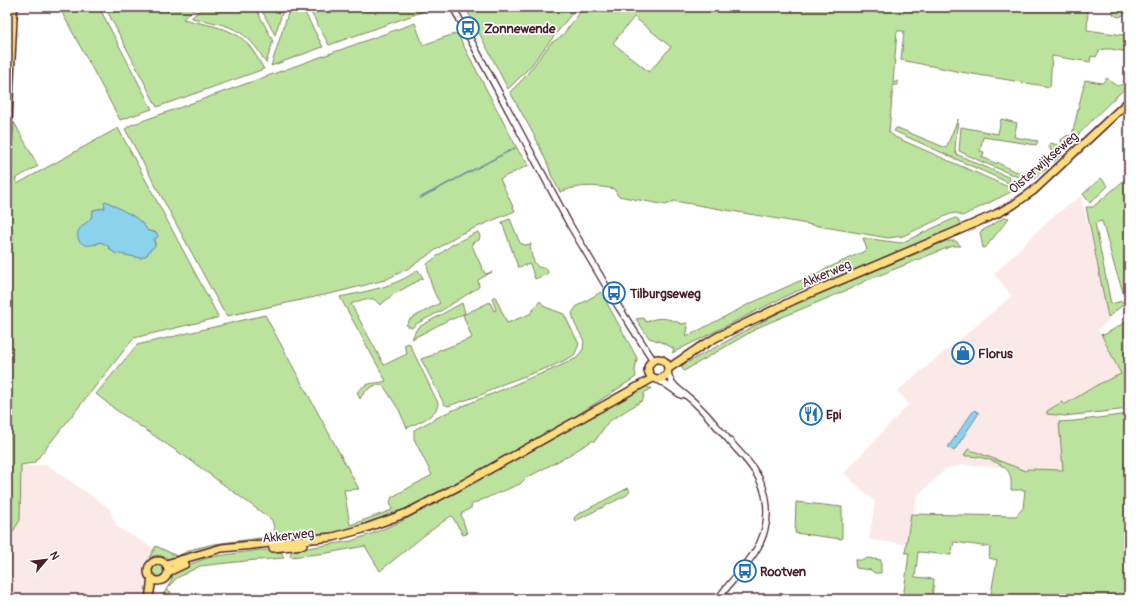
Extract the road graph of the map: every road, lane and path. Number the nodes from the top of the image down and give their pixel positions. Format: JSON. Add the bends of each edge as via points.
{"nodes":[{"id":1,"x":13,"y":7,"type":"edge"},
{"id":2,"x":453,"y":7,"type":"edge"},
{"id":3,"x":1129,"y":101,"type":"edge"},
{"id":4,"x":7,"y":131,"type":"edge"},
{"id":5,"x":964,"y":228,"type":"joint"},
{"id":6,"x":653,"y":360,"type":"junction"},
{"id":7,"x":668,"y":367,"type":"junction"},
{"id":8,"x":648,"y":372,"type":"junction"},
{"id":9,"x":655,"y":379,"type":"junction"},
{"id":10,"x":615,"y":399,"type":"junction"},
{"id":11,"x":691,"y":399,"type":"junction"},
{"id":12,"x":167,"y":568,"type":"junction"},
{"id":13,"x":152,"y":578,"type":"junction"},
{"id":14,"x":159,"y":581,"type":"junction"},
{"id":15,"x":150,"y":599,"type":"edge"},
{"id":16,"x":718,"y":599,"type":"edge"}],
"edges":[{"from":1,"to":4,"type":"highway"},
{"from":2,"to":6,"type":"street","via":[[570,225]]},
{"from":3,"to":5,"type":"main road","name":"Oisterwijkseweg","via":[[1032,191],[1013,205]]},
{"from":5,"to":7,"type":"main road","name":"Akkerweg","via":[[794,300],[700,347]]},
{"from":6,"to":7,"type":"main road","via":[[660,359]]},
{"from":6,"to":8,"type":"main road","via":[[649,364]]},
{"from":7,"to":9,"type":"main road","via":[[664,378]]},
{"from":7,"to":11,"type":"street","via":[[669,379]]},
{"from":8,"to":9,"type":"main road"},
{"from":8,"to":10,"type":"main road","name":"Akkerweg","via":[[638,383]]},
{"from":9,"to":10,"type":"main road","name":"Akkerweg"},
{"from":9,"to":11,"type":"street"},
{"from":10,"to":12,"type":"main road","name":"Akkerweg","via":[[407,513],[348,533],[286,545],[223,553]]},
{"from":11,"to":16,"type":"street","via":[[754,469],[762,483],[766,499],[767,517],[760,543]]},
{"from":12,"to":13,"type":"main road","via":[[160,561],[152,563],[148,571]]},
{"from":12,"to":14,"type":"main road","via":[[164,579]]},
{"from":13,"to":14,"type":"main road"},
{"from":13,"to":15,"type":"main road"},
{"from":14,"to":15,"type":"main road"}]}
